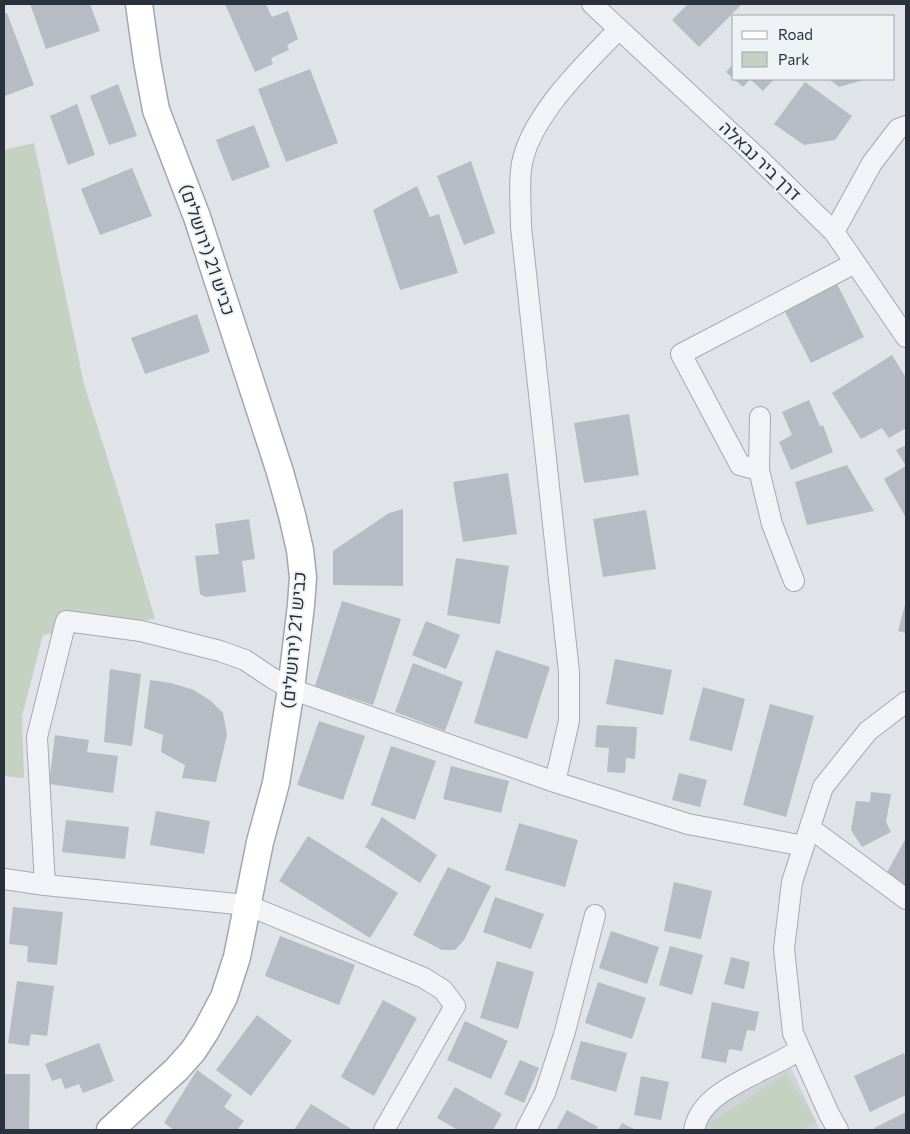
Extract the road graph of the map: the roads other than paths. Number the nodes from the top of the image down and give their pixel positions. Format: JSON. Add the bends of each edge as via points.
{"nodes":[{"id":1,"x":139,"y":4,"type":"edge"},
{"id":2,"x":592,"y":4,"type":"edge"},
{"id":3,"x":618,"y":30,"type":"junction"},
{"id":4,"x":906,"y":126,"type":"edge"},
{"id":5,"x":834,"y":232,"type":"junction"},
{"id":6,"x":855,"y":263,"type":"junction"},
{"id":7,"x":906,"y":337,"type":"edge"},
{"id":8,"x":760,"y":417,"type":"dead end"},
{"id":9,"x":759,"y":470,"type":"junction"},
{"id":10,"x":794,"y":582,"type":"dead end"},
{"id":11,"x":292,"y":689,"type":"junction"},
{"id":12,"x":906,"y":702,"type":"edge"},
{"id":13,"x":555,"y":782,"type":"junction"},
{"id":14,"x":807,"y":837,"type":"junction"},
{"id":15,"x":4,"y":879,"type":"edge"},
{"id":16,"x":45,"y":885,"type":"junction"},
{"id":17,"x":906,"y":899,"type":"edge"},
{"id":18,"x":247,"y":905,"type":"junction"},
{"id":19,"x":594,"y":915,"type":"dead end"},
{"id":20,"x":800,"y":1050,"type":"junction"},
{"id":21,"x":110,"y":1130,"type":"edge"},
{"id":22,"x":384,"y":1130,"type":"edge"},
{"id":23,"x":526,"y":1130,"type":"edge"},
{"id":24,"x":694,"y":1130,"type":"edge"},
{"id":25,"x":838,"y":1130,"type":"edge"}],
"edges":[{"from":1,"to":11,"type":"main road","name":"כביש 21 (ירושלים)","via":[[156,110],[197,217],[280,472],[300,550],[303,576]]},
{"from":2,"to":3,"type":"street","name":"דרך ביר נבאלה"},
{"from":3,"to":5,"type":"street","name":"דרך ביר נבאלה"},
{"from":3,"to":13,"type":"street","via":[[565,85],[529,138],[521,169],[521,227],[570,672],[569,721]]},
{"from":4,"to":5,"type":"street","via":[[898,128],[872,163]]},
{"from":5,"to":6,"type":"street","name":"דרך ביר נבאלה"},
{"from":6,"to":7,"type":"street","name":"דרך ביר נבאלה"},
{"from":6,"to":9,"type":"street","via":[[681,354],[740,465]]},
{"from":8,"to":9,"type":"street"},
{"from":9,"to":10,"type":"street","via":[[772,524]]},
{"from":11,"to":13,"type":"street"},
{"from":11,"to":16,"type":"street","via":[[245,660],[220,651],[141,631],[66,621],[36,737]]},
{"from":11,"to":18,"type":"main road","name":"כביש 21 (ירושלים)","via":[[276,783]]},
{"from":12,"to":14,"type":"street","via":[[868,731],[823,787]]},
{"from":13,"to":14,"type":"street","via":[[688,824]]},
{"from":14,"to":17,"type":"street"},
{"from":14,"to":20,"type":"street","via":[[792,882],[784,948],[793,1033]]},
{"from":15,"to":16,"type":"street"},
{"from":16,"to":18,"type":"street"},
{"from":18,"to":21,"type":"main road","name":"כביש 21 (ירושלים)","via":[[226,989],[206,1032],[176,1070]]},
{"from":18,"to":22,"type":"street","via":[[424,978],[443,990],[455,1006]]},
{"from":19,"to":23,"type":"street","via":[[564,1035],[545,1093]]},
{"from":20,"to":24,"type":"street","via":[[728,1087],[706,1105],[696,1120]]},
{"from":20,"to":25,"type":"street"}]}
